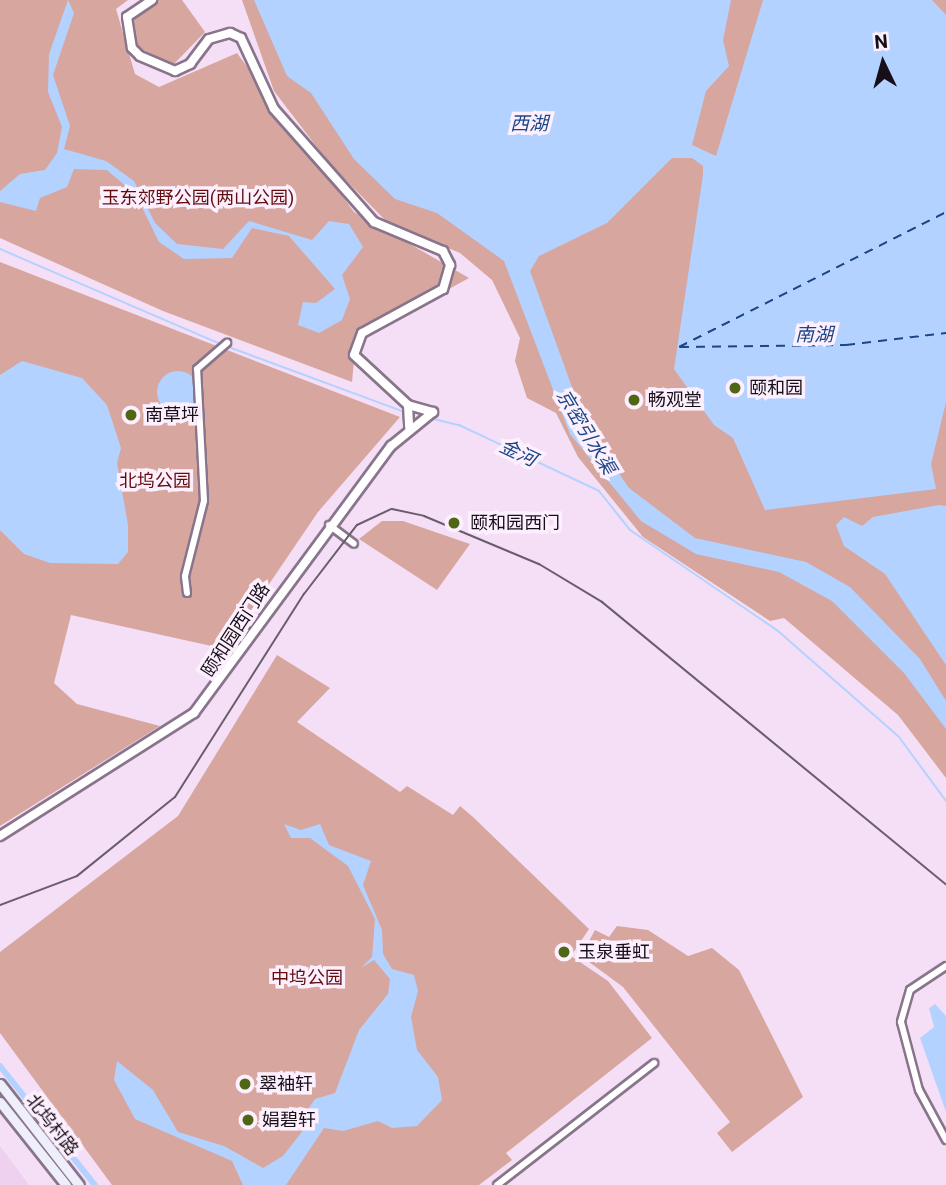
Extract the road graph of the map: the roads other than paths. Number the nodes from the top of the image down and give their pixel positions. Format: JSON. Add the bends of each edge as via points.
{"nodes":[{"id":1,"x":152,"y":0,"type":"edge"},
{"id":2,"x":226,"y":345,"type":"dead end"},
{"id":3,"x":406,"y":409,"type":"junction"},
{"id":4,"x":409,"y":427,"type":"junction"},
{"id":5,"x":329,"y":525,"type":"junction"},
{"id":6,"x":354,"y":544,"type":"dead end"},
{"id":7,"x":187,"y":593,"type":"dead end"},
{"id":8,"x":0,"y":836,"type":"edge"},
{"id":9,"x":946,"y":966,"type":"edge"},
{"id":10,"x":654,"y":1063,"type":"dead end"},
{"id":11,"x":0,"y":1084,"type":"edge"},
{"id":12,"x":0,"y":1101,"type":"edge"},
{"id":13,"x":946,"y":1140,"type":"edge"},
{"id":14,"x":66,"y":1185,"type":"edge"},
{"id":15,"x":79,"y":1185,"type":"edge"},
{"id":16,"x":497,"y":1185,"type":"edge"}],
"edges":[{"from":1,"to":3,"type":"street","via":[[127,17],[132,48],[140,56],[176,71],[209,39],[230,33],[241,38],[274,109],[374,222],[443,251],[450,265],[443,289],[362,333],[354,355]]},
{"from":2,"to":7,"type":"street","via":[[197,369],[204,501],[185,576]]},
{"from":3,"to":4,"type":"street"},
{"from":3,"to":4,"type":"street","name":"颐和园西门路","via":[[430,414]]},
{"from":4,"to":5,"type":"street","name":"颐和园西门路"},
{"from":5,"to":6,"type":"street"},
{"from":5,"to":8,"type":"street","name":"颐和园西门路","via":[[225,680],[194,713]]},
{"from":9,"to":13,"type":"street","via":[[910,990],[901,1022],[919,1090]]},
{"from":10,"to":16,"type":"street"},
{"from":11,"to":15,"type":"main road","name":"北坞村路"},
{"from":12,"to":14,"type":"main road","name":"北坞村路"}]}
